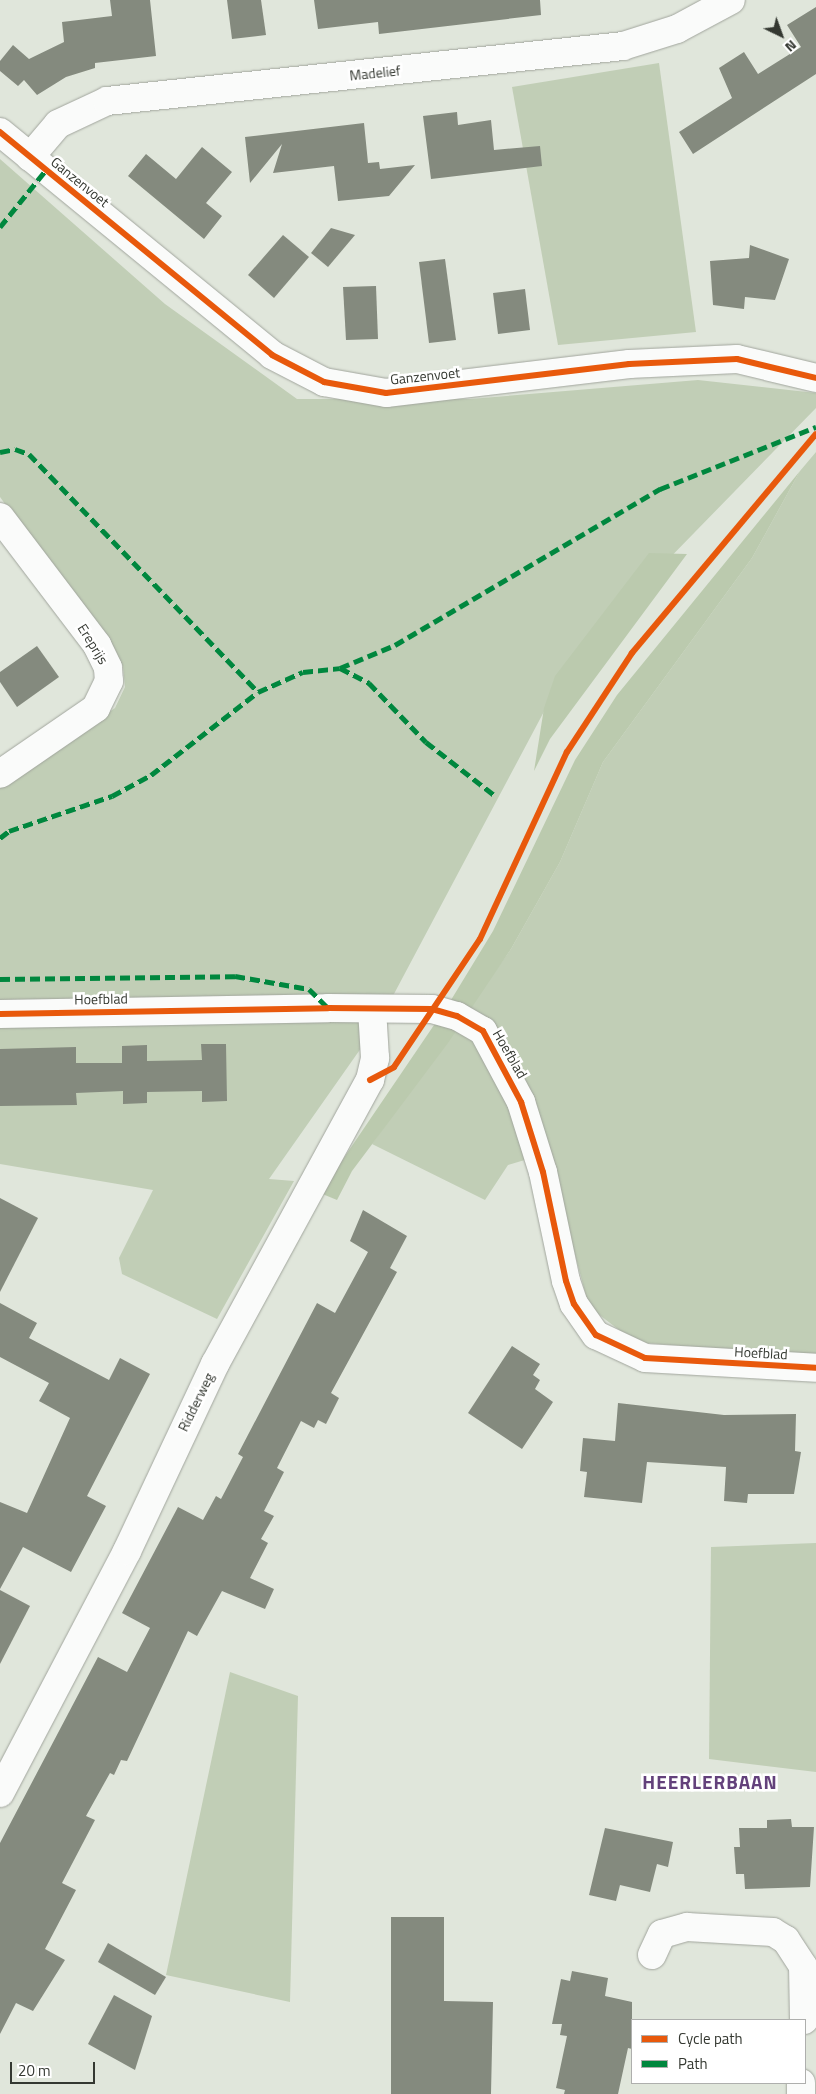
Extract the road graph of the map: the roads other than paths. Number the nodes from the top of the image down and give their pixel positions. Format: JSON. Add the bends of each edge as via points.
{"nodes":[{"id":1,"x":732,"y":0,"type":"edge"},
{"id":2,"x":0,"y":132,"type":"edge"},
{"id":3,"x":30,"y":157,"type":"junction"},
{"id":4,"x":816,"y":378,"type":"edge"},
{"id":5,"x":0,"y":517,"type":"edge"},
{"id":6,"x":0,"y":774,"type":"edge"},
{"id":7,"x":372,"y":1009,"type":"junction"},
{"id":8,"x":0,"y":1014,"type":"edge"},
{"id":9,"x":816,"y":1368,"type":"edge"},
{"id":10,"x":0,"y":1793,"type":"edge"},
{"id":11,"x":652,"y":1955,"type":"dead end"},
{"id":12,"x":804,"y":2019,"type":"edge"}],
"edges":[{"from":1,"to":3,"type":"street","name":"Madelief","via":[[676,29],[623,46],[107,101],[58,124]]},
{"from":2,"to":3,"type":"street","name":"Ganzenvoet"},
{"from":3,"to":4,"type":"street","name":"Ganzenvoet","via":[[272,355],[324,382],[386,392],[630,364],[737,359]]},
{"from":5,"to":6,"type":"street","name":"Ereprijs","via":[[97,645],[108,668],[109,681],[96,708]]},
{"from":7,"to":8,"type":"street","name":"Hoefblad"},
{"from":7,"to":9,"type":"street","name":"Hoefblad","via":[[432,1009],[456,1016],[483,1031],[504,1066],[534,1139],[568,1288],[583,1321],[596,1335],[645,1358]]},
{"from":7,"to":10,"type":"street","name":"Ridderweg","via":[[375,1058],[370,1080],[215,1364],[127,1551]]},
{"from":11,"to":12,"type":"street","via":[[662,1934],[687,1927],[773,1932],[786,1940],[803,1966]]}]}
